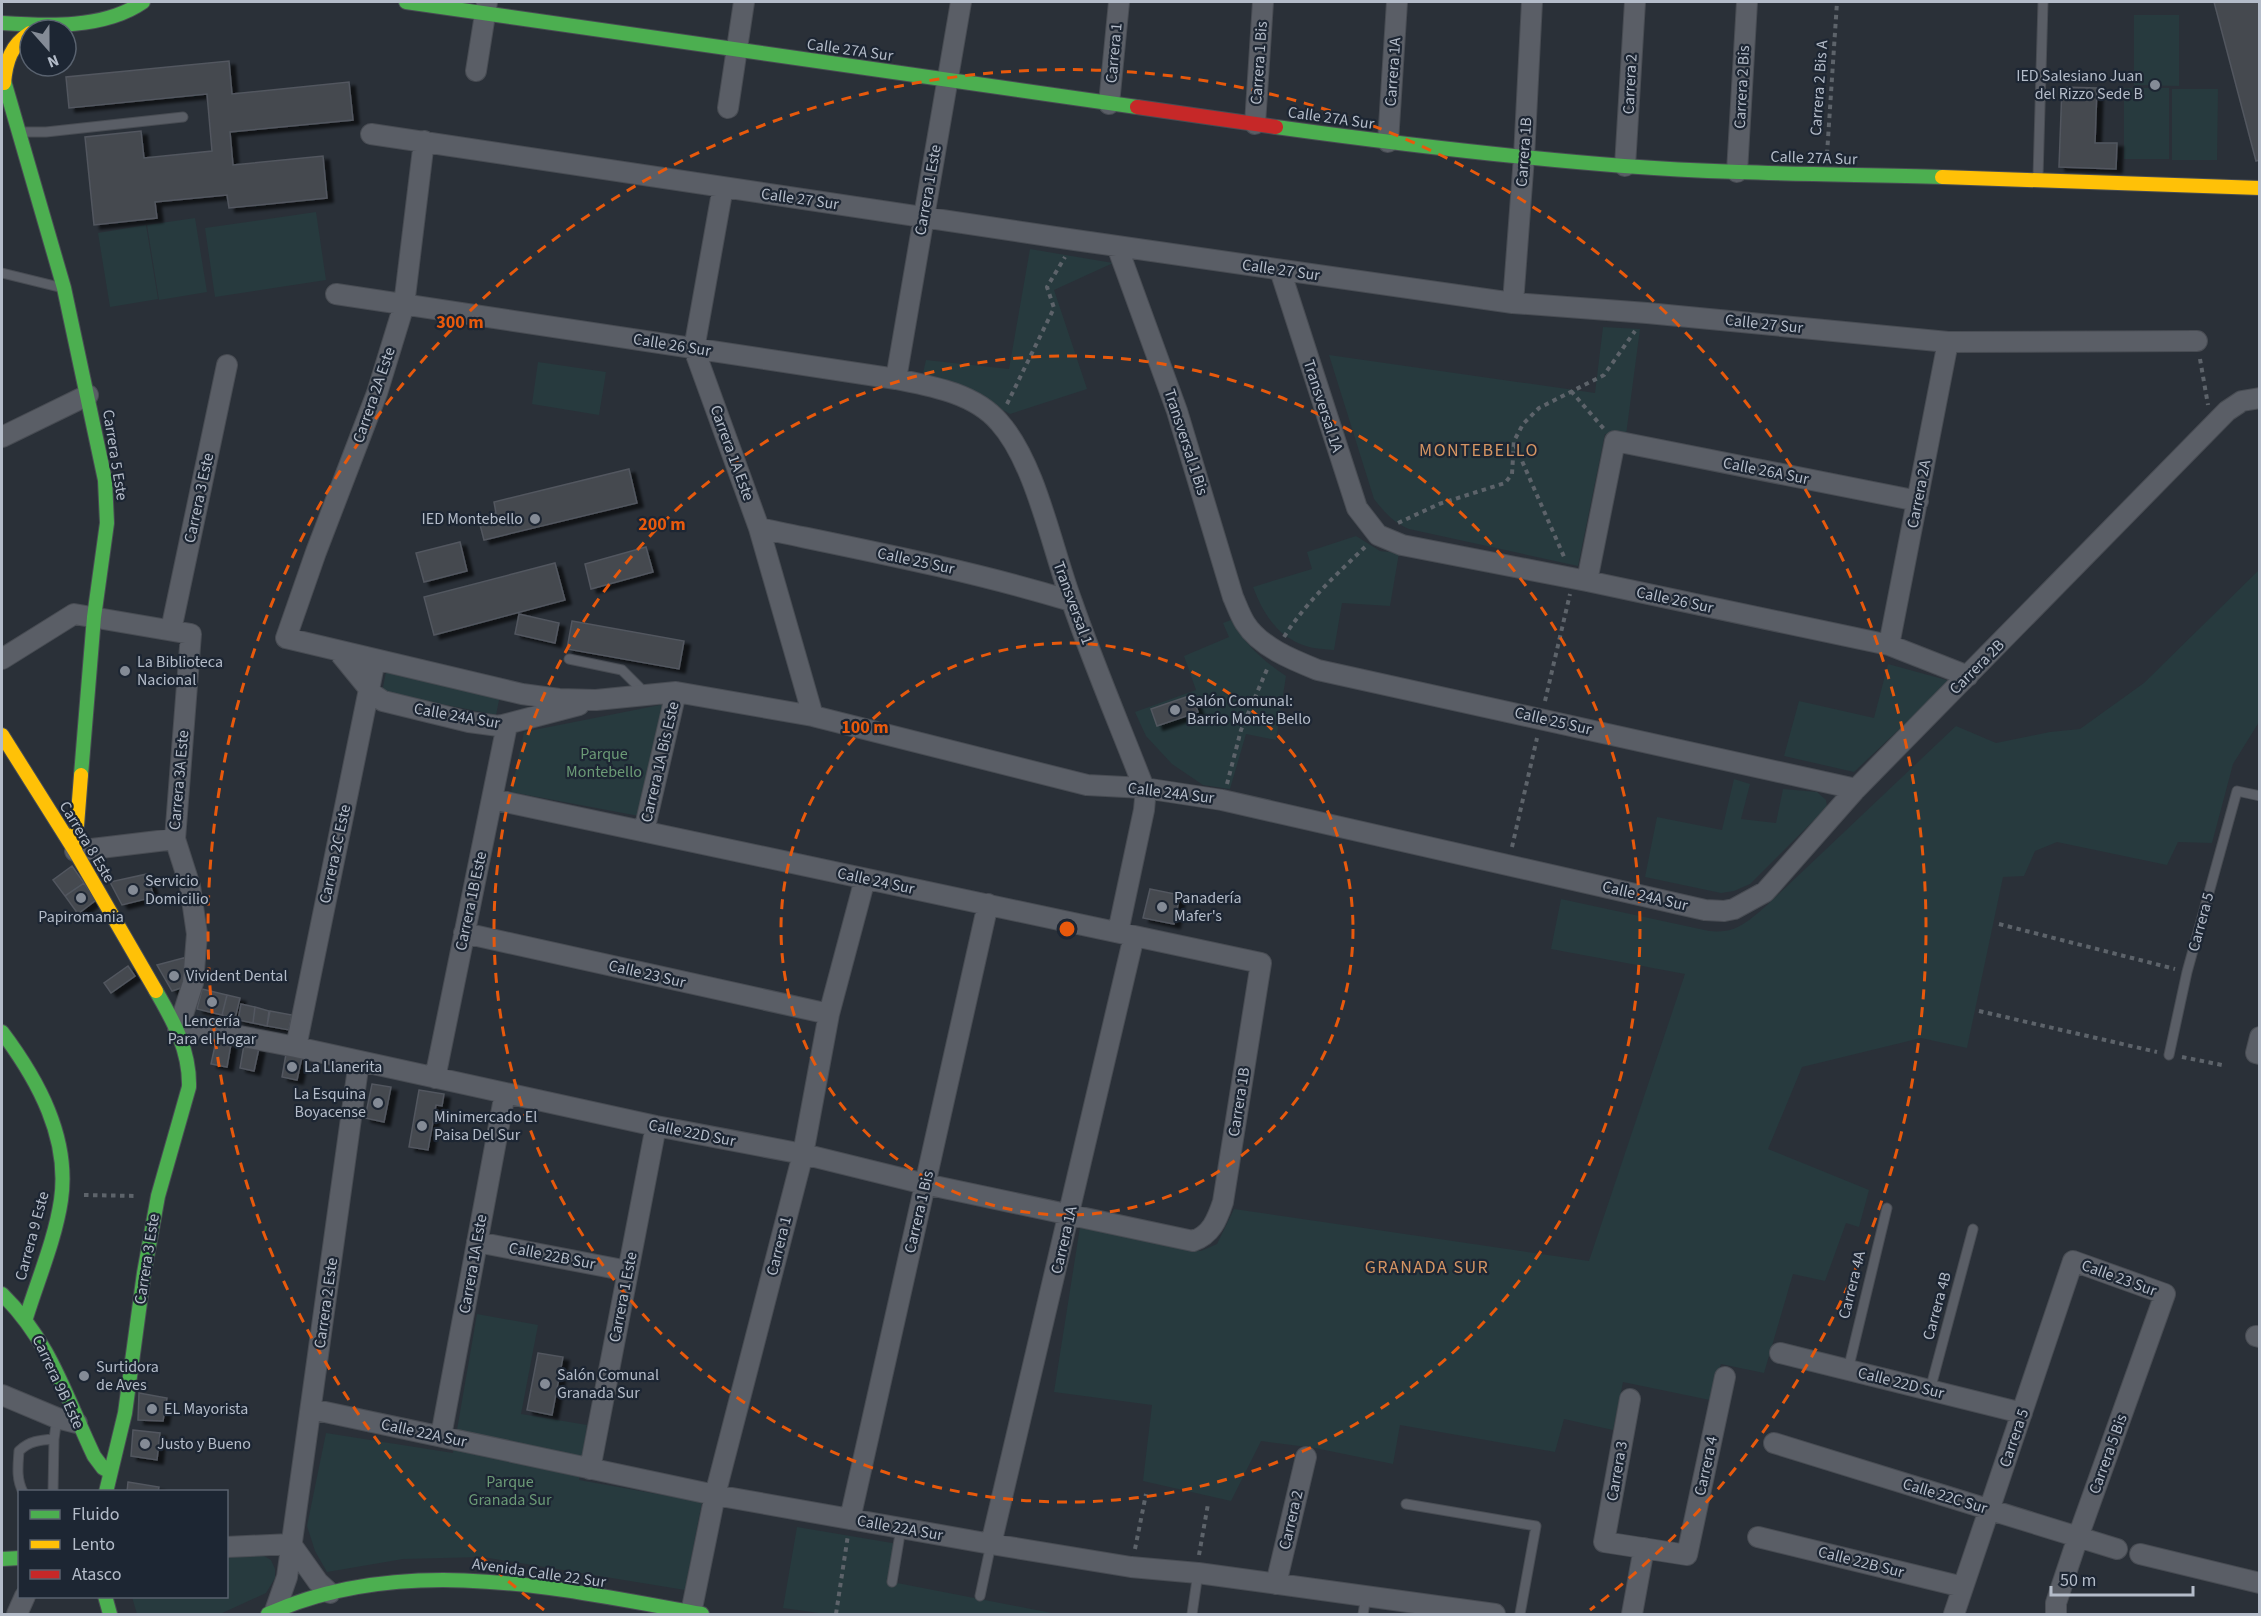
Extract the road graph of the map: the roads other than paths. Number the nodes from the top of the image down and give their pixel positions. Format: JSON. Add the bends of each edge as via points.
{"nodes":[{"id":1,"x":143,"y":2,"type":"edge"},
{"id":2,"x":406,"y":2,"type":"edge"},
{"id":3,"x":744,"y":2,"type":"edge"},
{"id":4,"x":961,"y":2,"type":"edge"},
{"id":5,"x":1119,"y":2,"type":"edge"},
{"id":6,"x":1263,"y":2,"type":"edge"},
{"id":7,"x":1397,"y":2,"type":"edge"},
{"id":8,"x":1532,"y":2,"type":"edge"},
{"id":9,"x":1635,"y":2,"type":"edge"},
{"id":10,"x":1747,"y":2,"type":"edge"},
{"id":11,"x":2043,"y":2,"type":"edge"},
{"id":12,"x":486,"y":7,"type":"edge"},
{"id":13,"x":78,"y":22,"type":"edge"},
{"id":14,"x":2,"y":23,"type":"edge"},
{"id":15,"x":18,"y":25,"type":"edge"},
{"id":16,"x":18,"y":41,"type":"edge"},
{"id":17,"x":737,"y":50,"type":"junction"},
{"id":18,"x":476,"y":70,"type":"dead end"},
{"id":19,"x":3,"y":78,"type":"edge"},
{"id":20,"x":947,"y":81,"type":"junction"},
{"id":21,"x":1109,"y":104,"type":"junction"},
{"id":22,"x":728,"y":108,"type":"dead end"},
{"id":23,"x":183,"y":117,"type":"dead end"},
{"id":24,"x":1255,"y":124,"type":"junction"},
{"id":25,"x":18,"y":132,"type":"junction"},
{"id":26,"x":371,"y":134,"type":"dead end"},
{"id":27,"x":424,"y":141,"type":"junction"},
{"id":28,"x":1388,"y":142,"type":"junction"},
{"id":29,"x":1524,"y":157,"type":"junction"},
{"id":30,"x":1625,"y":166,"type":"junction"},
{"id":31,"x":1737,"y":172,"type":"junction"},
{"id":32,"x":2038,"y":179,"type":"junction"},
{"id":33,"x":723,"y":187,"type":"junction"},
{"id":34,"x":2259,"y":189,"type":"edge"},
{"id":35,"x":924,"y":217,"type":"junction"},
{"id":36,"x":1117,"y":246,"type":"junction"},
{"id":37,"x":1280,"y":270,"type":"junction"},
{"id":38,"x":2,"y":273,"type":"edge"},
{"id":39,"x":64,"y":288,"type":"junction"},
{"id":40,"x":336,"y":294,"type":"dead end"},
{"id":41,"x":1513,"y":303,"type":"junction"},
{"id":42,"x":404,"y":305,"type":"junction"},
{"id":43,"x":2197,"y":341,"type":"road end"},
{"id":44,"x":1948,"y":342,"type":"junction"},
{"id":45,"x":694,"y":349,"type":"junction"},
{"id":46,"x":227,"y":365,"type":"dead end"},
{"id":47,"x":896,"y":379,"type":"junction"},
{"id":48,"x":88,"y":394,"type":"junction"},
{"id":49,"x":2256,"y":398,"type":"edge"},
{"id":50,"x":999,"y":421,"type":"joint"},
{"id":51,"x":2,"y":437,"type":"edge"},
{"id":52,"x":1918,"y":501,"type":"junction"},
{"id":53,"x":759,"y":528,"type":"junction"},
{"id":54,"x":1378,"y":535,"type":"joint"},
{"id":55,"x":1580,"y":580,"type":"junction"},
{"id":56,"x":1071,"y":601,"type":"junction"},
{"id":57,"x":94,"y":617,"type":"junction"},
{"id":58,"x":171,"y":630,"type":"junction"},
{"id":59,"x":1256,"y":636,"type":"joint"},
{"id":60,"x":286,"y":638,"type":"joint"},
{"id":61,"x":1889,"y":645,"type":"junction"},
{"id":62,"x":338,"y":651,"type":"junction"},
{"id":63,"x":2,"y":659,"type":"edge"},
{"id":64,"x":569,"y":659,"type":"dead end"},
{"id":65,"x":375,"y":660,"type":"junction"},
{"id":66,"x":1968,"y":676,"type":"junction"},
{"id":67,"x":369,"y":689,"type":"junction"},
{"id":68,"x":676,"y":692,"type":"junction"},
{"id":69,"x":647,"y":695,"type":"junction"},
{"id":70,"x":596,"y":700,"type":"junction"},
{"id":71,"x":813,"y":716,"type":"junction"},
{"id":72,"x":507,"y":725,"type":"junction"},
{"id":73,"x":2,"y":735,"type":"edge"},
{"id":74,"x":1144,"y":788,"type":"junction"},
{"id":75,"x":1856,"y":789,"type":"junction"},
{"id":76,"x":2259,"y":796,"type":"edge"},
{"id":77,"x":492,"y":799,"type":"junction"},
{"id":78,"x":644,"y":831,"type":"junction"},
{"id":79,"x":175,"y":839,"type":"junction"},
{"id":80,"x":75,"y":851,"type":"junction"},
{"id":81,"x":866,"y":879,"type":"junction"},
{"id":82,"x":988,"y":904,"type":"junction"},
{"id":83,"x":1743,"y":905,"type":"joint"},
{"id":84,"x":464,"y":933,"type":"junction"},
{"id":85,"x":1126,"y":934,"type":"junction"},
{"id":86,"x":1261,"y":963,"type":"joint"},
{"id":87,"x":829,"y":1014,"type":"junction"},
{"id":88,"x":178,"y":1030,"type":"junction"},
{"id":89,"x":4,"y":1039,"type":"edge"},
{"id":90,"x":296,"y":1047,"type":"junction"},
{"id":91,"x":2169,"y":1055,"type":"road end"},
{"id":92,"x":359,"y":1061,"type":"junction"},
{"id":93,"x":435,"y":1077,"type":"junction"},
{"id":94,"x":505,"y":1093,"type":"junction"},
{"id":95,"x":656,"y":1126,"type":"junction"},
{"id":96,"x":803,"y":1154,"type":"junction"},
{"id":97,"x":925,"y":1184,"type":"junction"},
{"id":98,"x":1887,"y":1208,"type":"dead end"},
{"id":99,"x":1070,"y":1215,"type":"junction"},
{"id":100,"x":1973,"y":1229,"type":"dead end"},
{"id":101,"x":1204,"y":1237,"type":"joint"},
{"id":102,"x":477,"y":1242,"type":"junction"},
{"id":103,"x":2073,"y":1261,"type":"joint"},
{"id":104,"x":628,"y":1271,"type":"junction"},
{"id":105,"x":2,"y":1294,"type":"edge"},
{"id":106,"x":2165,"y":1294,"type":"joint"},
{"id":107,"x":26,"y":1317,"type":"junction"},
{"id":108,"x":1780,"y":1353,"type":"dead end"},
{"id":109,"x":1848,"y":1370,"type":"junction"},
{"id":110,"x":1725,"y":1377,"type":"dead end"},
{"id":111,"x":1930,"y":1390,"type":"junction"},
{"id":112,"x":2,"y":1395,"type":"edge"},
{"id":113,"x":1630,"y":1400,"type":"dead end"},
{"id":114,"x":311,"y":1409,"type":"junction"},
{"id":115,"x":2022,"y":1413,"type":"junction"},
{"id":116,"x":57,"y":1418,"type":"junction"},
{"id":117,"x":77,"y":1423,"type":"junction"},
{"id":118,"x":441,"y":1436,"type":"junction"},
{"id":119,"x":54,"y":1439,"type":"junction"},
{"id":120,"x":1774,"y":1443,"type":"dead end"},
{"id":121,"x":1306,"y":1456,"type":"dead end"},
{"id":122,"x":590,"y":1469,"type":"junction"},
{"id":123,"x":110,"y":1472,"type":"junction"},
{"id":124,"x":22,"y":1490,"type":"edge"},
{"id":125,"x":53,"y":1490,"type":"edge"},
{"id":126,"x":106,"y":1490,"type":"edge"},
{"id":127,"x":715,"y":1495,"type":"junction"},
{"id":128,"x":1406,"y":1504,"type":"dead end"},
{"id":129,"x":1990,"y":1510,"type":"junction"},
{"id":130,"x":850,"y":1519,"type":"junction"},
{"id":131,"x":901,"y":1528,"type":"junction"},
{"id":132,"x":1758,"y":1537,"type":"dead end"},
{"id":133,"x":2078,"y":1537,"type":"junction"},
{"id":134,"x":291,"y":1544,"type":"junction"},
{"id":135,"x":991,"y":1545,"type":"junction"},
{"id":136,"x":228,"y":1547,"type":"edge"},
{"id":137,"x":1644,"y":1548,"type":"junction"},
{"id":138,"x":2117,"y":1549,"type":"dead end"},
{"id":139,"x":2140,"y":1554,"type":"dead end"},
{"id":140,"x":18,"y":1558,"type":"edge"},
{"id":141,"x":2,"y":1559,"type":"edge"},
{"id":142,"x":1197,"y":1573,"type":"junction"},
{"id":143,"x":892,"y":1582,"type":"dead end"},
{"id":144,"x":2259,"y":1583,"type":"edge"},
{"id":145,"x":1276,"y":1584,"type":"junction"},
{"id":146,"x":1963,"y":1587,"type":"junction"},
{"id":147,"x":330,"y":1593,"type":"junction"},
{"id":148,"x":980,"y":1596,"type":"dead end"},
{"id":149,"x":24,"y":1598,"type":"edge"},
{"id":150,"x":106,"y":1598,"type":"edge"},
{"id":151,"x":1365,"y":1606,"type":"edge"},
{"id":152,"x":271,"y":1613,"type":"edge"},
{"id":153,"x":17,"y":1614,"type":"edge"},
{"id":154,"x":110,"y":1614,"type":"edge"},
{"id":155,"x":696,"y":1614,"type":"edge"},
{"id":156,"x":1192,"y":1614,"type":"edge"},
{"id":157,"x":1495,"y":1614,"type":"edge"},
{"id":158,"x":1520,"y":1614,"type":"edge"},
{"id":159,"x":1632,"y":1614,"type":"edge"},
{"id":160,"x":1954,"y":1614,"type":"edge"},
{"id":161,"x":2056,"y":1614,"type":"edge"}],
"edges":[{"from":1,"to":13,"type":"street","via":[[123,15]]},
{"from":2,"to":12,"type":"street","name":"Calle 27A Sur"},
{"from":3,"to":17,"type":"street"},
{"from":4,"to":20,"type":"street","name":"Carrera 1 Este"},
{"from":5,"to":21,"type":"street","name":"Carrera 1"},
{"from":6,"to":24,"type":"street","name":"Carrera 1 Bis"},
{"from":7,"to":28,"type":"street","name":"Carrera 1A"},
{"from":8,"to":29,"type":"street","name":"Carrera 1B"},
{"from":9,"to":30,"type":"street","name":"Carrera 2"},
{"from":10,"to":31,"type":"street","name":"Carrera 2 Bis"},
{"from":11,"to":32,"type":"lane"},
{"from":12,"to":17,"type":"street","name":"Calle 27A Sur"},
{"from":12,"to":18,"type":"street"},
{"from":14,"to":15,"type":"street"},
{"from":16,"to":19,"type":"street","via":[[8,55]]},
{"from":17,"to":20,"type":"street","name":"Calle 27A Sur"},
{"from":17,"to":22,"type":"street"},
{"from":19,"to":25,"type":"street","name":"Carrera 5 Este"},
{"from":20,"to":21,"type":"street","name":"Calle 27A Sur"},
{"from":20,"to":35,"type":"street","name":"Carrera 1 Este"},
{"from":21,"to":24,"type":"street","name":"Calle 27A Sur"},
{"from":23,"to":25,"type":"lane"},
{"from":24,"to":28,"type":"street","name":"Calle 27A Sur"},
{"from":25,"to":39,"type":"street","name":"Carrera 5 Este"},
{"from":26,"to":27,"type":"street","name":"Calle 27 Sur"},
{"from":27,"to":33,"type":"street","name":"Calle 27 Sur"},
{"from":27,"to":42,"type":"street","name":"Carrera 2A Este"},
{"from":28,"to":29,"type":"street","name":"Calle 27A Sur"},
{"from":29,"to":30,"type":"street","name":"Calle 27A Sur"},
{"from":29,"to":41,"type":"street","name":"Carrera 1B"},
{"from":30,"to":31,"type":"street","name":"Calle 27A Sur"},
{"from":31,"to":32,"type":"street","name":"Calle 27A Sur"},
{"from":32,"to":34,"type":"street","name":"Calle 27A Sur"},
{"from":33,"to":35,"type":"street","name":"Calle 27 Sur"},
{"from":33,"to":45,"type":"street"},
{"from":35,"to":36,"type":"street","name":"Calle 27 Sur"},
{"from":35,"to":47,"type":"street","name":"Carrera 1 Este"},
{"from":36,"to":37,"type":"street","name":"Calle 27 Sur"},
{"from":36,"to":59,"type":"street","name":"Transversal 1 Bis","via":[[1177,411],[1233,597]]},
{"from":37,"to":41,"type":"street","name":"Calle 27 Sur"},
{"from":37,"to":54,"type":"street","name":"Transversal 1A","via":[[1357,508]]},
{"from":38,"to":39,"type":"lane"},
{"from":39,"to":48,"type":"street","name":"Carrera 5 Este"},
{"from":40,"to":42,"type":"street","name":"Calle 26 Sur"},
{"from":41,"to":44,"type":"street","name":"Calle 27 Sur"},
{"from":42,"to":45,"type":"street","name":"Calle 26 Sur"},
{"from":42,"to":60,"type":"street","name":"Carrera 2A Este","via":[[377,393]]},
{"from":43,"to":44,"type":"street","name":"Calle 27 Sur"},
{"from":44,"to":52,"type":"street","name":"Carrera 2A"},
{"from":45,"to":47,"type":"street","name":"Calle 26 Sur"},
{"from":45,"to":53,"type":"street","name":"Carrera 1A Este"},
{"from":46,"to":58,"type":"street","name":"Carrera 3 Este"},
{"from":47,"to":50,"type":"street","name":"Calle 26 Sur","via":[[964,398]]},
{"from":48,"to":51,"type":"street"},
{"from":48,"to":57,"type":"street","name":"Carrera 5 Este","via":[[107,501]]},
{"from":49,"to":66,"type":"street","name":"Carrera 2B","via":[[2227,411]]},
{"from":50,"to":56,"type":"street","name":"Transversal 1","via":[[1027,468]]},
{"from":52,"to":55,"type":"street","name":"Calle 26A Sur","via":[[1615,441]]},
{"from":52,"to":61,"type":"street","name":"Carrera 2A"},
{"from":53,"to":56,"type":"street","name":"Calle 25 Sur","via":[[1009,582]]},
{"from":53,"to":71,"type":"street","name":"Carrera 1A Este"},
{"from":54,"to":55,"type":"street","name":"Calle 26 Sur","via":[[1413,548]]},
{"from":55,"to":61,"type":"street","name":"Calle 26 Sur"},
{"from":56,"to":74,"type":"street","name":"Transversal 1"},
{"from":57,"to":58,"type":"street"},
{"from":57,"to":63,"type":"street","via":[[74,614]]},
{"from":57,"to":80,"type":"street","name":"Carrera 5 Este"},
{"from":58,"to":79,"type":"street","name":"Carrera 3A Este","via":[[191,634]]},
{"from":59,"to":75,"type":"street","name":"Calle 25 Sur","via":[[1288,657],[1318,670]]},
{"from":60,"to":62,"type":"street","name":"Calle 24A Sur"},
{"from":61,"to":66,"type":"street","name":"Calle 26 Sur"},
{"from":62,"to":65,"type":"street","name":"Calle 24A Sur"},
{"from":62,"to":67,"type":"street","name":"Calle 24A Sur"},
{"from":64,"to":69,"type":"lane","via":[[622,670]]},
{"from":65,"to":67,"type":"street","name":"Carrera 2C Este"},
{"from":65,"to":70,"type":"street","name":"Calle 24A Sur","via":[[522,694]]},
{"from":66,"to":75,"type":"street","name":"Carrera 2B"},
{"from":67,"to":72,"type":"street","name":"Calle 24A Sur","via":[[393,704],[469,722]]},
{"from":67,"to":90,"type":"street","name":"Carrera 2C Este"},
{"from":68,"to":69,"type":"street","name":"Calle 24A Sur"},
{"from":68,"to":71,"type":"street","name":"Calle 24A Sur"},
{"from":68,"to":78,"type":"street","name":"Carrera 1A Bis Este"},
{"from":69,"to":70,"type":"street","name":"Calle 24A Sur"},
{"from":70,"to":72,"type":"street","name":"Calle 24A Sur"},
{"from":71,"to":74,"type":"street","name":"Calle 24A Sur","via":[[1087,784]]},
{"from":72,"to":77,"type":"street","name":"Carrera 1B Este"},
{"from":73,"to":80,"type":"street","name":"Carrera 8 Este"},
{"from":74,"to":83,"type":"street","name":"Calle 24A Sur","via":[[1222,800],[1705,910]]},
{"from":74,"to":85,"type":"street","name":"Carrera 1A"},
{"from":75,"to":83,"type":"street","name":"Carrera 2B","via":[[1764,892]]},
{"from":76,"to":91,"type":"lane","name":"Carrera 5","via":[[2237,791],[2187,972]]},
{"from":77,"to":78,"type":"street","name":"Calle 24 Sur"},
{"from":77,"to":84,"type":"street","name":"Carrera 1B Este"},
{"from":78,"to":81,"type":"street","name":"Calle 24 Sur"},
{"from":79,"to":80,"type":"street"},
{"from":79,"to":88,"type":"street","name":"Carrera 3A Este","via":[[190,886],[197,934],[193,983]]},
{"from":80,"to":88,"type":"street","name":"Carrera 8 Este"},
{"from":81,"to":82,"type":"street","name":"Calle 24 Sur"},
{"from":81,"to":87,"type":"street","name":"Carrera 1"},
{"from":82,"to":85,"type":"street","name":"Calle 24 Sur"},
{"from":82,"to":97,"type":"street","name":"Carrera 1 Bis"},
{"from":84,"to":87,"type":"street","name":"Calle 23 Sur"},
{"from":84,"to":93,"type":"street","name":"Carrera 1B Este"},
{"from":85,"to":86,"type":"street","name":"Calle 24 Sur"},
{"from":85,"to":99,"type":"street","name":"Carrera 1A"},
{"from":86,"to":101,"type":"street","name":"Carrera 1B","via":[[1223,1202],[1217,1220]]},
{"from":87,"to":96,"type":"street","name":"Carrera 1"},
{"from":88,"to":90,"type":"street","name":"Calle 22D Sur","via":[[206,1030]]},
{"from":88,"to":123,"type":"street","name":"Carrera 3 Este","via":[[189,1059],[189,1087],[158,1196],[124,1413]]},
{"from":89,"to":107,"type":"street","name":"Carrera 9 Este","via":[[32,1074],[51,1121],[63,1173],[58,1214]]},
{"from":90,"to":92,"type":"street","name":"Calle 22D Sur"},
{"from":92,"to":93,"type":"street","name":"Calle 22D Sur"},
{"from":92,"to":114,"type":"street","name":"Carrera 2 Este"},
{"from":93,"to":94,"type":"street","name":"Calle 22D Sur"},
{"from":94,"to":95,"type":"street","name":"Calle 22D Sur"},
{"from":94,"to":102,"type":"street","name":"Carrera 1A Este"},
{"from":95,"to":96,"type":"street","name":"Calle 22D Sur"},
{"from":95,"to":104,"type":"street","name":"Carrera 1 Este"},
{"from":96,"to":97,"type":"street","name":"Calle 22D Sur"},
{"from":96,"to":127,"type":"street","name":"Carrera 1"},
{"from":97,"to":99,"type":"street","name":"Calle 22D Sur"},
{"from":97,"to":130,"type":"street","name":"Carrera 1 Bis"},
{"from":98,"to":109,"type":"lane","name":"Carrera 4A"},
{"from":99,"to":101,"type":"street","name":"Calle 22D Sur","via":[[1193,1241]]},
{"from":99,"to":135,"type":"street","name":"Carrera 1A"},
{"from":100,"to":111,"type":"lane","name":"Carrera 4B"},
{"from":102,"to":104,"type":"street","name":"Calle 22B Sur"},
{"from":102,"to":118,"type":"street","name":"Carrera 1A Este"},
{"from":103,"to":106,"type":"street","name":"Calle 23 Sur"},
{"from":103,"to":115,"type":"street","name":"Carrera 5"},
{"from":104,"to":122,"type":"street","name":"Carrera 1 Este"},
{"from":105,"to":107,"type":"street","name":"Carrera 9B Este"},
{"from":106,"to":133,"type":"street","name":"Carrera 5 Bis"},
{"from":107,"to":117,"type":"street","name":"Carrera 9B Este","via":[[46,1350]]},
{"from":108,"to":109,"type":"street","name":"Calle 22D Sur"},
{"from":109,"to":111,"type":"street","name":"Calle 22D Sur"},
{"from":110,"to":137,"type":"street","name":"Carrera 4","via":[[1687,1555]]},
{"from":111,"to":115,"type":"street","name":"Calle 22D Sur"},
{"from":112,"to":116,"type":"street"},
{"from":113,"to":137,"type":"street","name":"Carrera 3","via":[[1604,1542]]},
{"from":114,"to":118,"type":"street","name":"Calle 22A Sur"},
{"from":114,"to":134,"type":"street","name":"Carrera 2 Este"},
{"from":115,"to":129,"type":"street","name":"Carrera 5"},
{"from":116,"to":117,"type":"street"},
{"from":116,"to":119,"type":"lane"},
{"from":117,"to":123,"type":"street","name":"Carrera 9B Este","via":[[94,1456]]},
{"from":118,"to":122,"type":"street","name":"Calle 22A Sur"},
{"from":119,"to":124,"type":"lane","via":[[35,1441],[19,1451]]},
{"from":119,"to":125,"type":"lane"},
{"from":120,"to":129,"type":"street","name":"Calle 22C Sur"},
{"from":121,"to":145,"type":"street","name":"Carrera 2"},
{"from":122,"to":127,"type":"street","name":"Calle 22A Sur"},
{"from":123,"to":126,"type":"street","name":"Carrera 3 Este"},
{"from":127,"to":130,"type":"street","name":"Calle 22A Sur"},
{"from":127,"to":155,"type":"street","name":"Carrera 1"},
{"from":128,"to":158,"type":"lane","via":[[1536,1526]]},
{"from":129,"to":133,"type":"street","name":"Calle 22C Sur"},
{"from":129,"to":146,"type":"street","name":"Carrera 5"},
{"from":130,"to":131,"type":"street","name":"Calle 22A Sur"},
{"from":131,"to":135,"type":"street","name":"Calle 22A Sur"},
{"from":131,"to":143,"type":"lane"},
{"from":132,"to":146,"type":"street","name":"Calle 22B Sur"},
{"from":133,"to":138,"type":"street","name":"Calle 22C Sur"},
{"from":133,"to":161,"type":"street","name":"Carrera 5 Bis","via":[[2056,1603]]},
{"from":134,"to":136,"type":"street"},
{"from":134,"to":147,"type":"street"},
{"from":134,"to":152,"type":"street","name":"Carrera 2 Este","via":[[287,1577]]},
{"from":135,"to":142,"type":"street","name":"Calle 22A Sur"},
{"from":135,"to":148,"type":"lane"},
{"from":137,"to":159,"type":"street"},
{"from":139,"to":144,"type":"street"},
{"from":140,"to":141,"type":"street"},
{"from":142,"to":145,"type":"street","name":"Calle 22A Sur"},
{"from":142,"to":156,"type":"lane"},
{"from":145,"to":151,"type":"street","name":"Calle 22A Sur"},
{"from":146,"to":160,"type":"street","name":"Carrera 5"},
{"from":147,"to":152,"type":"street","name":"Avenida Calle 22 Sur"},
{"from":147,"to":155,"type":"street","name":"Avenida Calle 22 Sur","via":[[404,1580],[486,1580]]},
{"from":149,"to":153,"type":"street"},
{"from":150,"to":154,"type":"street"},
{"from":151,"to":157,"type":"street","name":"Calle 22A Sur"}]}
